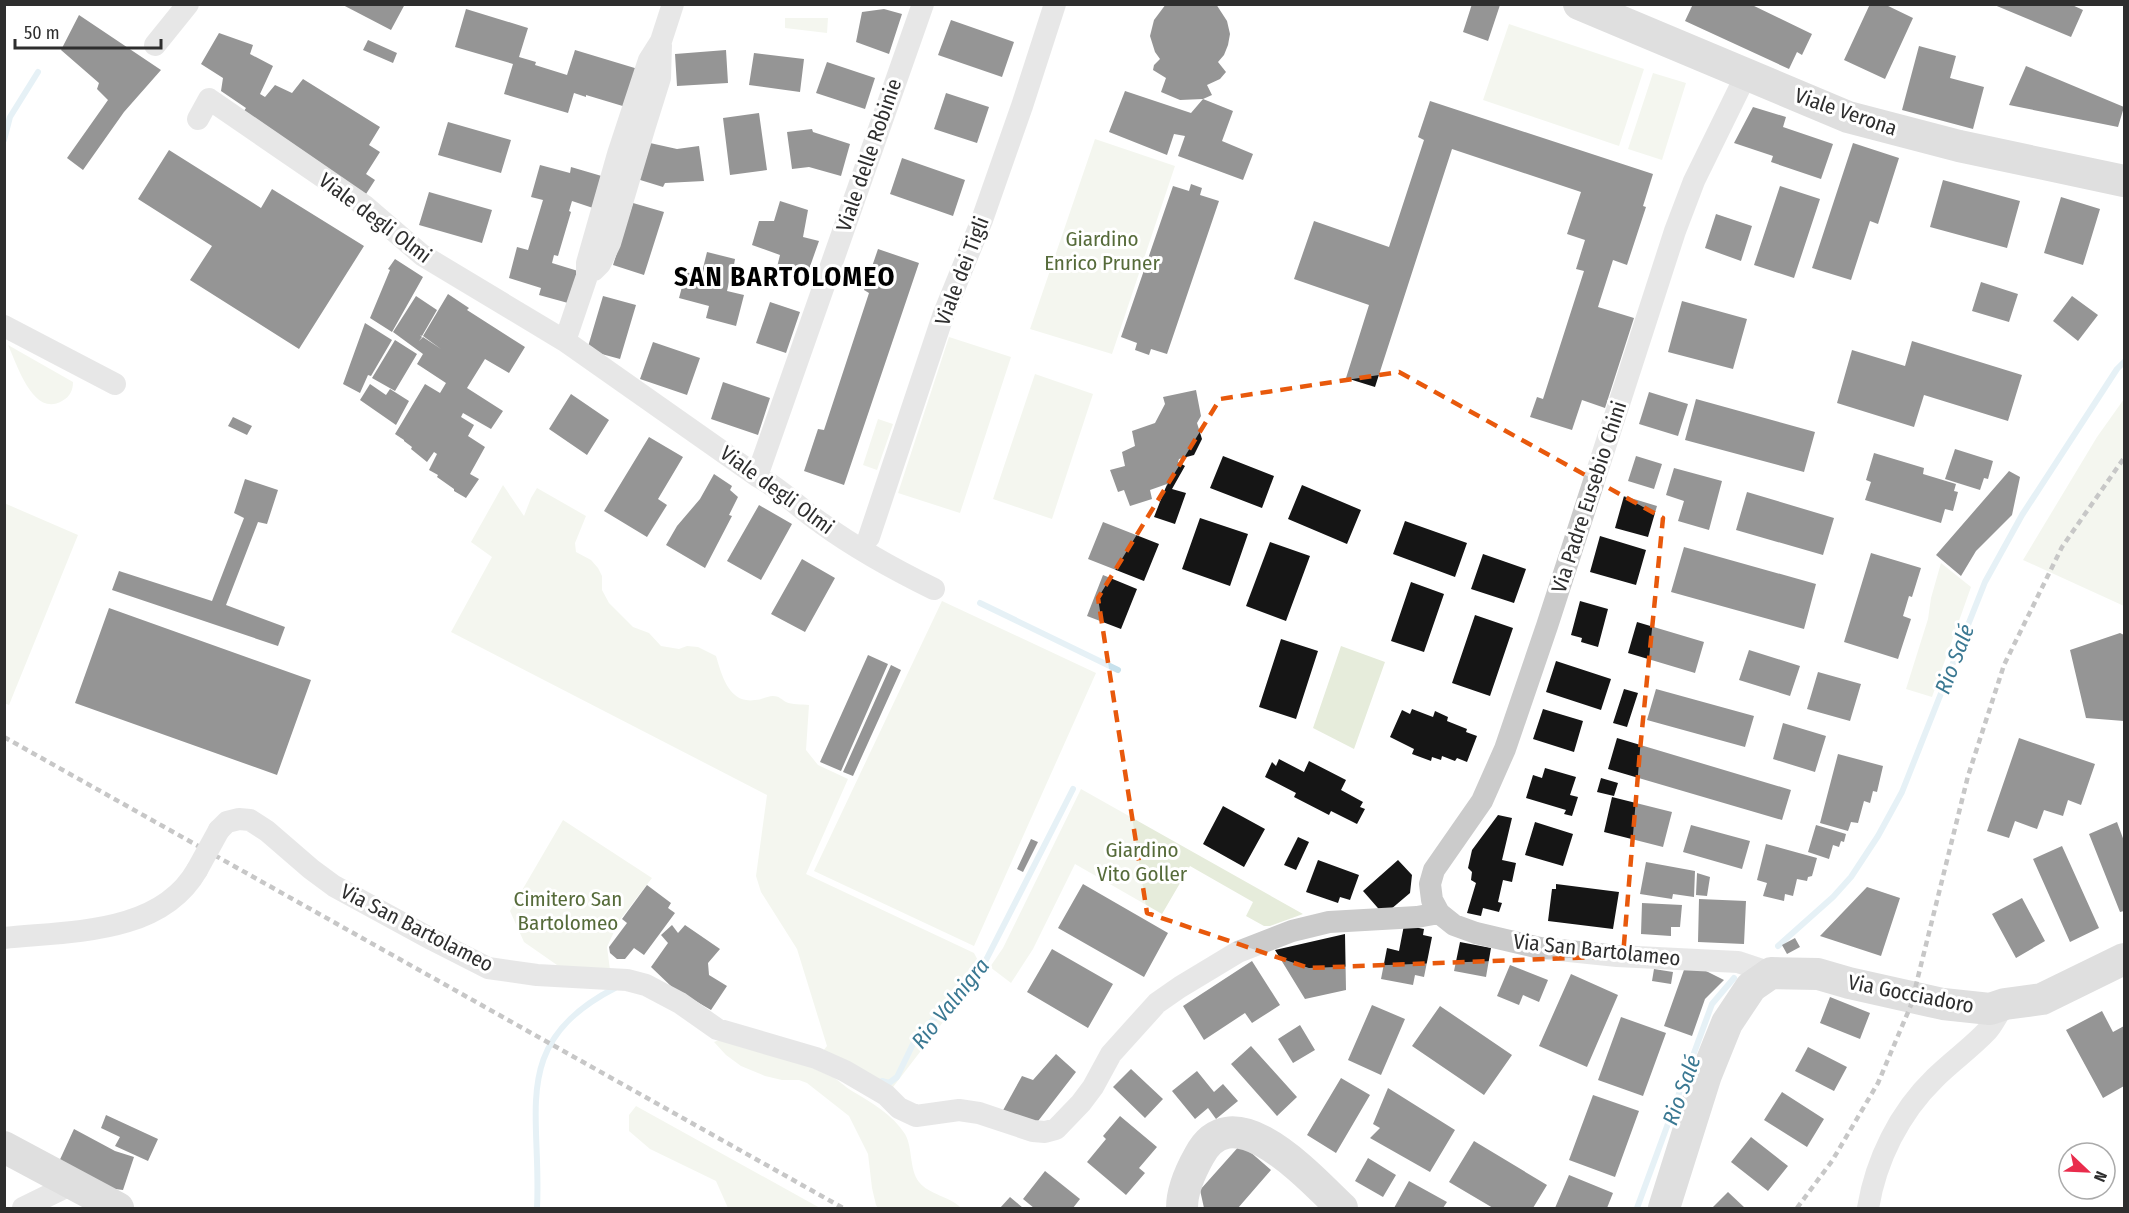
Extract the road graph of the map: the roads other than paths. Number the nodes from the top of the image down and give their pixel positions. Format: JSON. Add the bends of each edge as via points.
{"nodes":[{"id":1,"x":188,"y":4,"type":"edge"},
{"id":2,"x":673,"y":4,"type":"edge"},
{"id":3,"x":923,"y":4,"type":"edge"},
{"id":4,"x":1055,"y":4,"type":"edge"},
{"id":5,"x":1598,"y":8,"type":"edge"},
{"id":6,"x":155,"y":45,"type":"dead end"},
{"id":7,"x":1746,"y":75,"type":"junction"},
{"id":8,"x":198,"y":119,"type":"dead end"},
{"id":9,"x":2124,"y":181,"type":"edge"},
{"id":10,"x":4,"y":326,"type":"edge"},
{"id":11,"x":566,"y":341,"type":"junction"},
{"id":12,"x":115,"y":384,"type":"dead end"},
{"id":13,"x":757,"y":476,"type":"junction"},
{"id":14,"x":869,"y":537,"type":"dead end"},
{"id":15,"x":934,"y":589,"type":"dead end"},
{"id":16,"x":1439,"y":913,"type":"junction"},
{"id":17,"x":4,"y":938,"type":"edge"},
{"id":18,"x":2124,"y":959,"type":"edge"},
{"id":19,"x":1771,"y":973,"type":"junction"},
{"id":20,"x":2005,"y":1004,"type":"junction"},
{"id":21,"x":4,"y":1147,"type":"edge"},
{"id":22,"x":72,"y":1184,"type":"junction"},
{"id":23,"x":23,"y":1209,"type":"edge"},
{"id":24,"x":118,"y":1209,"type":"edge"},
{"id":25,"x":1182,"y":1209,"type":"edge"},
{"id":26,"x":1342,"y":1209,"type":"edge"},
{"id":27,"x":1664,"y":1209,"type":"edge"},
{"id":28,"x":1869,"y":1209,"type":"edge"}],
"edges":[{"from":1,"to":6,"type":"street"},
{"from":2,"to":11,"type":"street","via":[[661,41],[649,60],[636,127],[587,263],[587,276]]},
{"from":3,"to":13,"type":"street","name":"Viale delle Robinie"},
{"from":4,"to":14,"type":"street","name":"Viale dei Tigli"},
{"from":5,"to":7,"type":"street","name":"Viale Verona"},
{"from":7,"to":9,"type":"street","name":"Viale Verona","via":[[1865,122]]},
{"from":7,"to":16,"type":"street","name":"Via Padre Eusebio Chini","via":[[1694,181],[1676,231],[1505,748],[1482,801],[1434,870],[1430,884]]},
{"from":8,"to":11,"type":"street","name":"Viale degli Olmi","via":[[209,99],[365,206],[422,255]]},
{"from":10,"to":12,"type":"street"},
{"from":11,"to":13,"type":"street","name":"Viale degli Olmi"},
{"from":13,"to":15,"type":"street","name":"Viale degli Olmi","via":[[863,551]]},
{"from":16,"to":17,"type":"street","name":"Via San Bartolameo","bridge":true,"via":[[1329,922],[1292,931],[1238,952],[1157,1003],[1111,1054],[1097,1090],[1056,1129],[1045,1132],[959,1110],[916,1116],[845,1071],[806,1055],[717,1029],[646,985],[488,968],[334,886],[250,820],[227,822],[185,888],[130,921],[82,932]]},
{"from":16,"to":19,"type":"street","name":"Via San Bartolameo","via":[[1465,929],[1540,948],[1738,962]]},
{"from":18,"to":20,"type":"street","name":"Via Gocciadoro","via":[[2042,999]]},
{"from":19,"to":20,"type":"street","name":"Via Gocciadoro","via":[[1818,974],[1846,969],[1901,973],[1989,995]]},
{"from":19,"to":27,"type":"street","via":[[1751,987],[1726,1023]]},
{"from":20,"to":28,"type":"street","via":[[1988,1030],[1913,1103],[1886,1148]]},
{"from":21,"to":22,"type":"street"},
{"from":22,"to":23,"type":"street"},
{"from":22,"to":24,"type":"street"},
{"from":25,"to":26,"type":"street","via":[[1186,1185],[1203,1147],[1217,1136],[1237,1132],[1272,1146]]}]}
